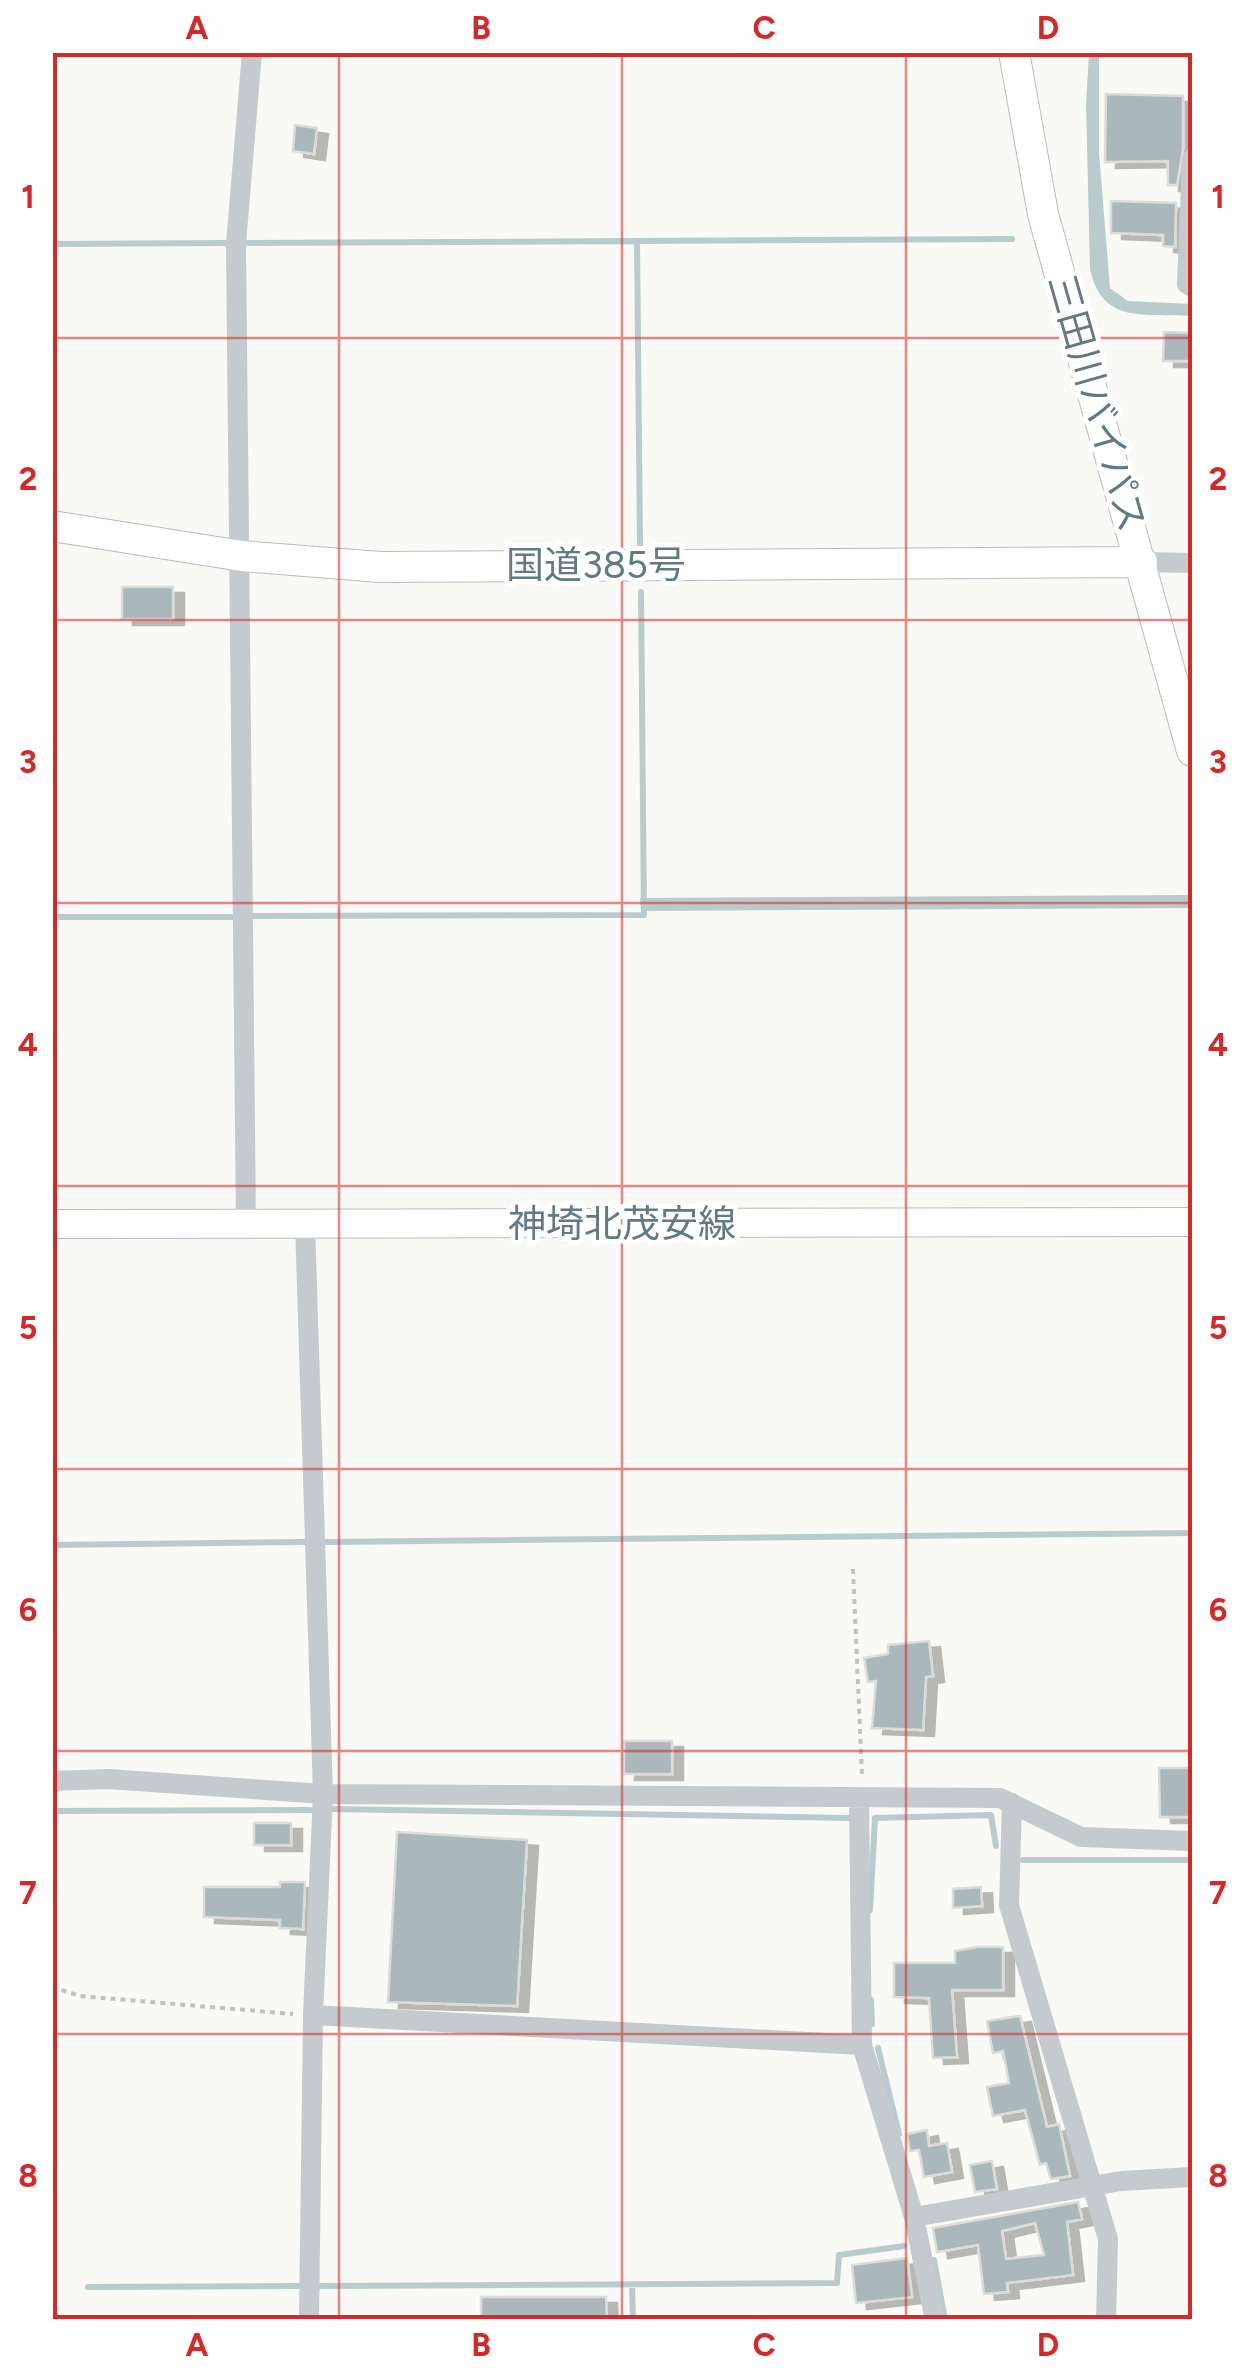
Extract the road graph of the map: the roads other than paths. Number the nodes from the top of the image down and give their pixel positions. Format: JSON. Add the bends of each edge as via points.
{"nodes":[{"id":1,"x":252,"y":52,"type":"edge"},
{"id":2,"x":1014,"y":52,"type":"edge"},
{"id":3,"x":1192,"y":159,"type":"edge"},
{"id":4,"x":1192,"y":287,"type":"edge"},
{"id":5,"x":52,"y":526,"type":"edge"},
{"id":6,"x":242,"y":556,"type":"junction"},
{"id":7,"x":1142,"y":562,"type":"junction"},
{"id":8,"x":1192,"y":562,"type":"edge"},
{"id":9,"x":1192,"y":751,"type":"edge"},
{"id":10,"x":1192,"y":1222,"type":"edge"},
{"id":11,"x":52,"y":1224,"type":"edge"},
{"id":12,"x":246,"y":1224,"type":"junction"},
{"id":13,"x":305,"y":1224,"type":"junction"},
{"id":14,"x":52,"y":1782,"type":"edge"},
{"id":15,"x":322,"y":1794,"type":"junction"},
{"id":16,"x":859,"y":1800,"type":"junction"},
{"id":17,"x":1012,"y":1802,"type":"junction"},
{"id":18,"x":1192,"y":1840,"type":"edge"},
{"id":19,"x":313,"y":2015,"type":"junction"},
{"id":20,"x":862,"y":2045,"type":"junction"},
{"id":21,"x":1192,"y":2177,"type":"edge"},
{"id":22,"x":1095,"y":2186,"type":"junction"},
{"id":23,"x":914,"y":2217,"type":"junction"},
{"id":24,"x":310,"y":2320,"type":"edge"},
{"id":25,"x":935,"y":2320,"type":"edge"},
{"id":26,"x":1106,"y":2320,"type":"edge"}],
"edges":[{"from":1,"to":6,"type":"street","via":[[236,244]]},
{"from":2,"to":7,"type":"highway","name":"三田川バイパス","via":[[1043,214]]},
{"from":3,"to":4,"type":"street"},
{"from":5,"to":6,"type":"highway","name":"国道385号"},
{"from":6,"to":7,"type":"highway","name":"国道385号","via":[[380,566]]},
{"from":6,"to":12,"type":"street"},
{"from":7,"to":8,"type":"street"},
{"from":7,"to":9,"type":"highway","name":"三田川バイパス"},
{"from":10,"to":13,"type":"main road","name":"神埼北茂安線"},
{"from":11,"to":12,"type":"main road","name":"神埼北茂安線"},
{"from":12,"to":13,"type":"main road","name":"神埼北茂安線"},
{"from":13,"to":15,"type":"street"},
{"from":14,"to":15,"type":"street","via":[[108,1778]]},
{"from":15,"to":16,"type":"street"},
{"from":15,"to":19,"type":"street"},
{"from":16,"to":17,"type":"street"},
{"from":16,"to":20,"type":"street"},
{"from":17,"to":18,"type":"street","via":[[1082,1837]]},
{"from":17,"to":22,"type":"street","via":[[1009,1905]]},
{"from":19,"to":20,"type":"street"},
{"from":19,"to":24,"type":"street"},
{"from":20,"to":23,"type":"street"},
{"from":21,"to":22,"type":"street"},
{"from":22,"to":23,"type":"street"},
{"from":22,"to":26,"type":"street","via":[[1108,2240]]},
{"from":23,"to":25,"type":"street"}]}
